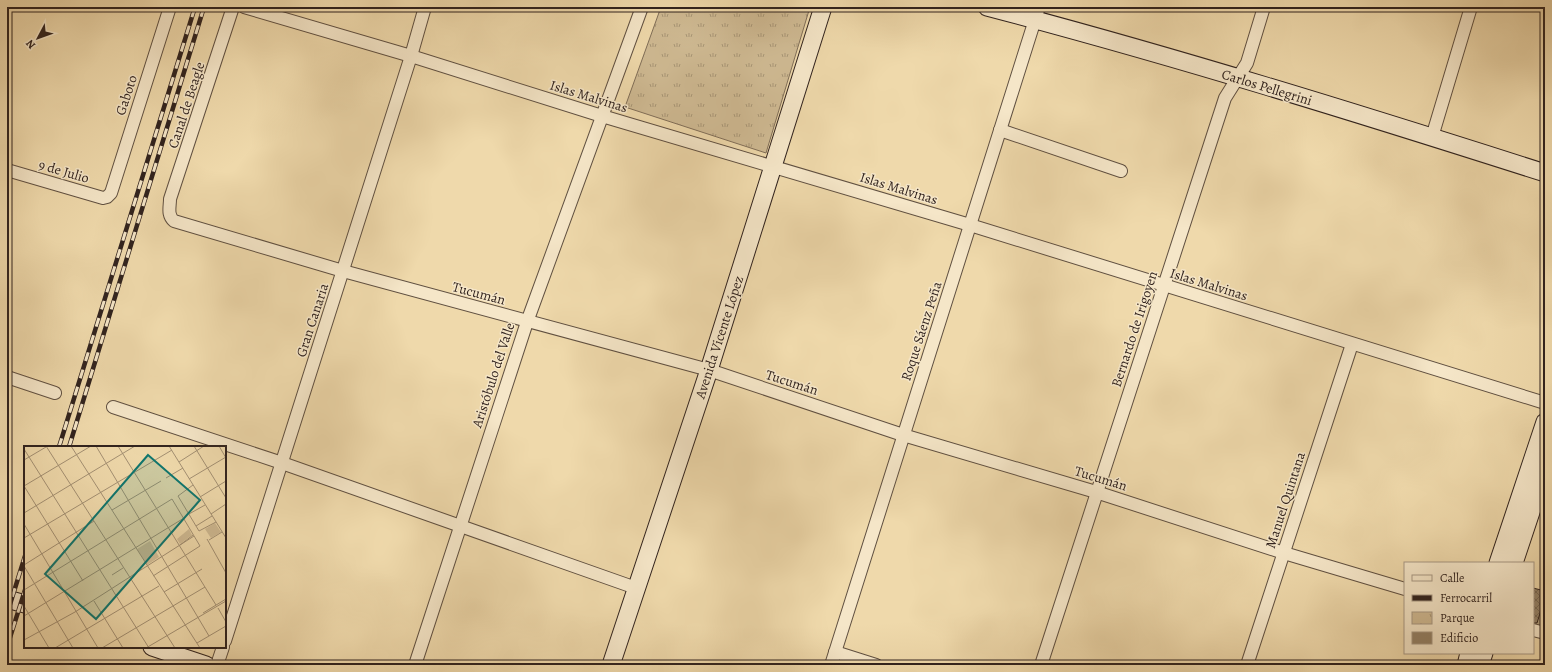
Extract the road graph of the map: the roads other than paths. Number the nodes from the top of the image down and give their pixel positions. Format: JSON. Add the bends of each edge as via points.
{"nodes":[{"id":1,"x":170,"y":7,"type":"edge"},
{"id":2,"x":234,"y":7,"type":"edge"},
{"id":3,"x":244,"y":7,"type":"edge"},
{"id":4,"x":425,"y":7,"type":"edge"},
{"id":5,"x":642,"y":7,"type":"edge"},
{"id":6,"x":823,"y":7,"type":"edge"},
{"id":7,"x":987,"y":7,"type":"edge"},
{"id":8,"x":1264,"y":7,"type":"edge"},
{"id":9,"x":1471,"y":7,"type":"edge"},
{"id":10,"x":1037,"y":13,"type":"edge"},
{"id":11,"x":411,"y":56,"type":"junction"},
{"id":12,"x":1238,"y":78,"type":"junction"},
{"id":13,"x":602,"y":116,"type":"junction"},
{"id":14,"x":1000,"y":130,"type":"junction"},
{"id":15,"x":1432,"y":137,"type":"junction"},
{"id":16,"x":774,"y":166,"type":"junction"},
{"id":17,"x":7,"y":170,"type":"edge"},
{"id":18,"x":1121,"y":171,"type":"dead end"},
{"id":19,"x":1545,"y":173,"type":"edge"},
{"id":20,"x":111,"y":193,"type":"joint"},
{"id":21,"x":169,"y":212,"type":"joint"},
{"id":22,"x":970,"y":225,"type":"junction"},
{"id":23,"x":343,"y":271,"type":"junction"},
{"id":24,"x":1165,"y":285,"type":"junction"},
{"id":25,"x":527,"y":322,"type":"junction"},
{"id":26,"x":1352,"y":344,"type":"junction"},
{"id":27,"x":709,"y":370,"type":"junction"},
{"id":28,"x":7,"y":377,"type":"edge"},
{"id":29,"x":55,"y":393,"type":"dead end"},
{"id":30,"x":1545,"y":404,"type":"edge"},
{"id":31,"x":113,"y":407,"type":"dead end"},
{"id":32,"x":1545,"y":422,"type":"edge"},
{"id":33,"x":904,"y":435,"type":"junction"},
{"id":34,"x":282,"y":463,"type":"junction"},
{"id":35,"x":1545,"y":470,"type":"edge"},
{"id":36,"x":1096,"y":492,"type":"junction"},
{"id":37,"x":459,"y":526,"type":"junction"},
{"id":38,"x":1284,"y":553,"type":"junction"},
{"id":39,"x":1498,"y":562,"type":"edge"},
{"id":40,"x":1514,"y":562,"type":"edge"},
{"id":41,"x":636,"y":588,"type":"junction"},
{"id":42,"x":1404,"y":590,"type":"edge"},
{"id":43,"x":1534,"y":630,"type":"edge"},
{"id":44,"x":1545,"y":633,"type":"edge"},
{"id":45,"x":226,"y":638,"type":"edge"},
{"id":46,"x":155,"y":648,"type":"edge"},
{"id":47,"x":223,"y":648,"type":"edge"},
{"id":48,"x":835,"y":652,"type":"junction"},
{"id":49,"x":1469,"y":654,"type":"edge"},
{"id":50,"x":1484,"y":654,"type":"edge"},
{"id":51,"x":206,"y":665,"type":"edge"},
{"id":52,"x":217,"y":665,"type":"edge"},
{"id":53,"x":415,"y":665,"type":"edge"},
{"id":54,"x":612,"y":665,"type":"edge"},
{"id":55,"x":831,"y":665,"type":"edge"},
{"id":56,"x":876,"y":665,"type":"edge"},
{"id":57,"x":1041,"y":665,"type":"edge"},
{"id":58,"x":1247,"y":665,"type":"edge"},
{"id":59,"x":1466,"y":665,"type":"edge"},
{"id":60,"x":1480,"y":665,"type":"edge"}],
"edges":[{"from":1,"to":20,"type":"street","name":"Gaboto"},
{"from":2,"to":21,"type":"street","name":"Canal de Beagle","via":[[170,199]]},
{"from":3,"to":11,"type":"street","name":"Islas Malvinas"},
{"from":4,"to":11,"type":"street","name":"Gran Canaria"},
{"from":5,"to":13,"type":"street","name":"Aristóbulo del Valle"},
{"from":6,"to":16,"type":"main road","name":"Avenida Vicente López"},
{"from":7,"to":10,"type":"main road","name":"Carlos Pellegrini"},
{"from":8,"to":12,"type":"street","name":"Bernardo de Irigoyen","via":[[1247,63]]},
{"from":9,"to":15,"type":"street"},
{"from":10,"to":12,"type":"main road","name":"Carlos Pellegrini"},
{"from":10,"to":14,"type":"street","name":"Roque Sáenz Peña"},
{"from":11,"to":13,"type":"street","name":"Islas Malvinas"},
{"from":11,"to":23,"type":"street","name":"Gran Canaria"},
{"from":12,"to":15,"type":"main road","name":"Carlos Pellegrini"},
{"from":12,"to":24,"type":"street","name":"Bernardo de Irigoyen","via":[[1225,98]]},
{"from":13,"to":16,"type":"street","name":"Islas Malvinas"},
{"from":13,"to":25,"type":"street","name":"Aristóbulo del Valle"},
{"from":14,"to":18,"type":"street"},
{"from":14,"to":22,"type":"street","name":"Roque Sáenz Peña"},
{"from":15,"to":19,"type":"main road","name":"Carlos Pellegrini"},
{"from":16,"to":22,"type":"street","name":"Islas Malvinas"},
{"from":16,"to":27,"type":"main road","name":"Avenida Vicente López"},
{"from":17,"to":20,"type":"street","name":"9 de Julio","via":[[103,198],[107,198]]},
{"from":21,"to":23,"type":"street","name":"Tucumán","via":[[174,221]]},
{"from":22,"to":24,"type":"street","name":"Islas Malvinas"},
{"from":22,"to":33,"type":"street","name":"Roque Sáenz Peña"},
{"from":23,"to":25,"type":"street","name":"Tucumán"},
{"from":23,"to":34,"type":"street","name":"Gran Canaria"},
{"from":24,"to":26,"type":"street","name":"Islas Malvinas"},
{"from":24,"to":36,"type":"street","name":"Bernardo de Irigoyen"},
{"from":25,"to":27,"type":"street","name":"Tucumán"},
{"from":25,"to":37,"type":"street","name":"Aristóbulo del Valle"},
{"from":26,"to":30,"type":"street","name":"Islas Malvinas"},
{"from":26,"to":38,"type":"street","name":"Manuel Quintana"},
{"from":27,"to":33,"type":"street","name":"Tucumán"},
{"from":27,"to":41,"type":"main road","name":"Avenida Vicente López"},
{"from":28,"to":29,"type":"street"},
{"from":31,"to":34,"type":"street"},
{"from":32,"to":39,"type":"main road"},
{"from":33,"to":36,"type":"street","name":"Tucumán"},
{"from":33,"to":48,"type":"street","name":"Roque Sáenz Peña"},
{"from":34,"to":37,"type":"street"},
{"from":34,"to":45,"type":"street","name":"Gran Canaria"},
{"from":35,"to":40,"type":"main road"},
{"from":36,"to":38,"type":"street","name":"Tucumán"},
{"from":36,"to":57,"type":"street","name":"Bernardo de Irigoyen"},
{"from":37,"to":41,"type":"street"},
{"from":37,"to":53,"type":"street","name":"Aristóbulo del Valle"},
{"from":38,"to":42,"type":"street","name":"Tucumán"},
{"from":38,"to":58,"type":"street","name":"Manuel Quintana"},
{"from":41,"to":54,"type":"main road","name":"Avenida Vicente López"},
{"from":43,"to":44,"type":"street"},
{"from":46,"to":51,"type":"main road"},
{"from":47,"to":52,"type":"street"},
{"from":48,"to":55,"type":"street","name":"Roque Sáenz Peña"},
{"from":48,"to":56,"type":"street"},
{"from":49,"to":59,"type":"main road"},
{"from":50,"to":60,"type":"main road"}]}
